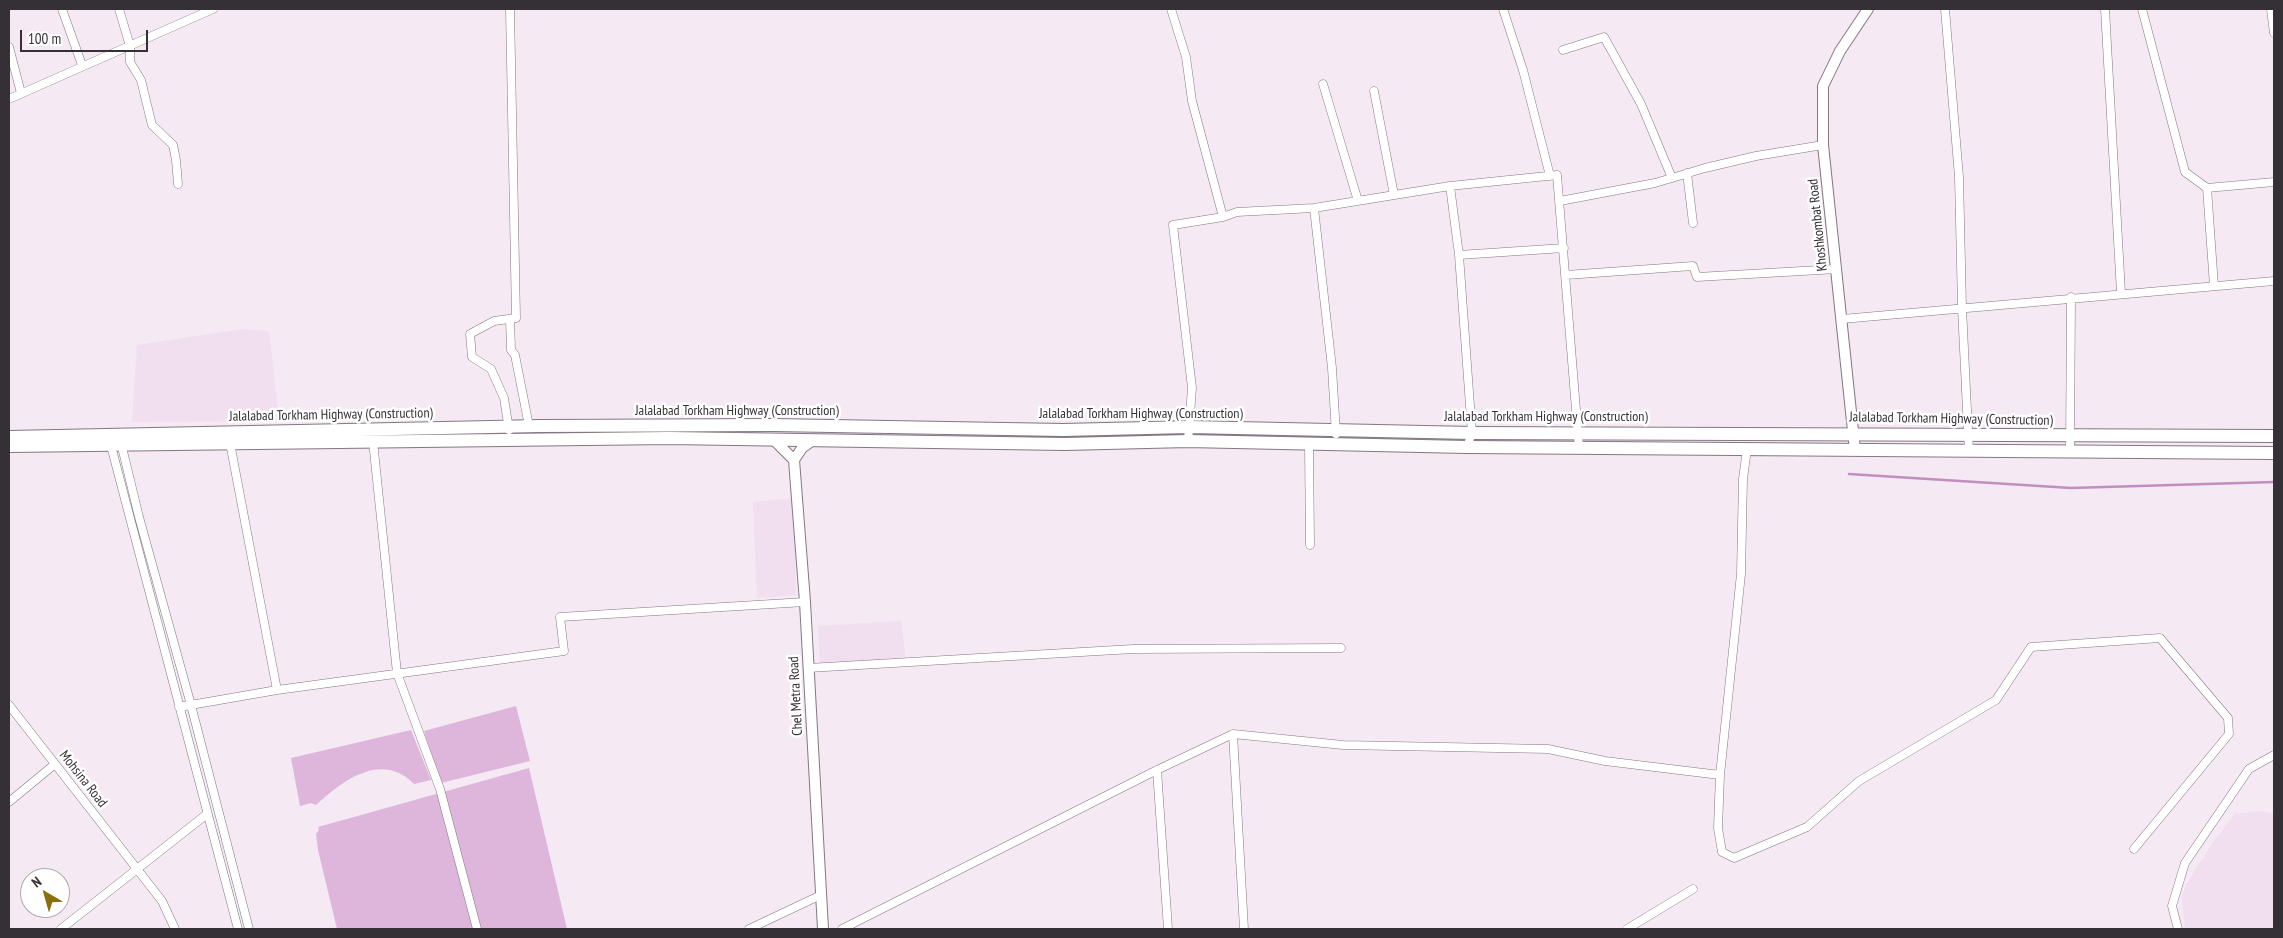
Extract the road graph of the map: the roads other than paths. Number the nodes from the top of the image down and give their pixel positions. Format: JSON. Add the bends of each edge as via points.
{"nodes":[{"id":1,"x":62,"y":9,"type":"edge"},
{"id":2,"x":119,"y":9,"type":"edge"},
{"id":3,"x":213,"y":9,"type":"edge"},
{"id":4,"x":510,"y":9,"type":"edge"},
{"id":5,"x":1171,"y":9,"type":"edge"},
{"id":6,"x":1503,"y":9,"type":"edge"},
{"id":7,"x":1868,"y":9,"type":"edge"},
{"id":8,"x":1945,"y":9,"type":"edge"},
{"id":9,"x":2105,"y":9,"type":"edge"},
{"id":10,"x":2142,"y":9,"type":"edge"},
{"id":11,"x":2271,"y":9,"type":"edge"},
{"id":12,"x":2274,"y":33,"type":"edge"},
{"id":13,"x":130,"y":46,"type":"junction"},
{"id":14,"x":9,"y":47,"type":"edge"},
{"id":15,"x":1563,"y":50,"type":"dead end"},
{"id":16,"x":82,"y":65,"type":"junction"},
{"id":17,"x":1323,"y":84,"type":"dead end"},
{"id":18,"x":1374,"y":91,"type":"dead end"},
{"id":19,"x":21,"y":93,"type":"junction"},
{"id":20,"x":9,"y":99,"type":"edge"},
{"id":21,"x":1823,"y":145,"type":"junction"},
{"id":22,"x":1687,"y":173,"type":"junction"},
{"id":23,"x":1550,"y":176,"type":"junction"},
{"id":24,"x":1672,"y":178,"type":"junction"},
{"id":25,"x":2274,"y":182,"type":"edge"},
{"id":26,"x":178,"y":184,"type":"dead end"},
{"id":27,"x":1450,"y":186,"type":"junction"},
{"id":28,"x":2207,"y":188,"type":"junction"},
{"id":29,"x":1394,"y":195,"type":"junction"},
{"id":30,"x":1358,"y":201,"type":"junction"},
{"id":31,"x":1560,"y":201,"type":"junction"},
{"id":32,"x":1314,"y":208,"type":"junction"},
{"id":33,"x":1223,"y":217,"type":"junction"},
{"id":34,"x":1693,"y":223,"type":"dead end"},
{"id":35,"x":1564,"y":248,"type":"junction"},
{"id":36,"x":1458,"y":255,"type":"junction"},
{"id":37,"x":1837,"y":269,"type":"junction"},
{"id":38,"x":1566,"y":275,"type":"junction"},
{"id":39,"x":2274,"y":281,"type":"edge"},
{"id":40,"x":2214,"y":286,"type":"junction"},
{"id":41,"x":2121,"y":293,"type":"junction"},
{"id":42,"x":2071,"y":298,"type":"junction"},
{"id":43,"x":1962,"y":308,"type":"junction"},
{"id":44,"x":510,"y":319,"type":"junction"},
{"id":45,"x":1842,"y":319,"type":"junction"},
{"id":46,"x":529,"y":426,"type":"junction"},
{"id":47,"x":1189,"y":427,"type":"junction"},
{"id":48,"x":1338,"y":430,"type":"junction"},
{"id":49,"x":1578,"y":432,"type":"junction"},
{"id":50,"x":509,"y":433,"type":"junction"},
{"id":51,"x":1472,"y":433,"type":"junction"},
{"id":52,"x":1853,"y":433,"type":"junction"},
{"id":53,"x":440,"y":434,"type":"junction"},
{"id":54,"x":1532,"y":434,"type":"junction"},
{"id":55,"x":1968,"y":434,"type":"junction"},
{"id":56,"x":2070,"y":435,"type":"junction"},
{"id":57,"x":2227,"y":436,"type":"junction"},
{"id":58,"x":2274,"y":436,"type":"edge"},
{"id":59,"x":9,"y":437,"type":"edge"},
{"id":60,"x":115,"y":439,"type":"junction"},
{"id":61,"x":773,"y":439,"type":"junction"},
{"id":62,"x":813,"y":440,"type":"junction"},
{"id":63,"x":373,"y":441,"type":"junction"},
{"id":64,"x":1188,"y":441,"type":"junction"},
{"id":65,"x":230,"y":443,"type":"junction"},
{"id":66,"x":1309,"y":445,"type":"junction"},
{"id":67,"x":1332,"y":445,"type":"junction"},
{"id":68,"x":9,"y":446,"type":"edge"},
{"id":69,"x":1467,"y":447,"type":"junction"},
{"id":70,"x":1505,"y":447,"type":"junction"},
{"id":71,"x":1579,"y":448,"type":"junction"},
{"id":72,"x":1747,"y":449,"type":"junction"},
{"id":73,"x":1855,"y":450,"type":"junction"},
{"id":74,"x":1969,"y":451,"type":"junction"},
{"id":75,"x":2070,"y":452,"type":"junction"},
{"id":76,"x":2257,"y":452,"type":"junction"},
{"id":77,"x":2274,"y":453,"type":"edge"},
{"id":78,"x":794,"y":460,"type":"junction"},
{"id":79,"x":128,"y":471,"type":"junction"},
{"id":80,"x":117,"y":473,"type":"junction"},
{"id":81,"x":1310,"y":545,"type":"dead end"},
{"id":82,"x":805,"y":602,"type":"junction"},
{"id":83,"x":1341,"y":648,"type":"dead end"},
{"id":84,"x":808,"y":668,"type":"junction"},
{"id":85,"x":397,"y":674,"type":"junction"},
{"id":86,"x":277,"y":690,"type":"junction"},
{"id":87,"x":9,"y":705,"type":"edge"},
{"id":88,"x":191,"y":705,"type":"junction"},
{"id":89,"x":179,"y":707,"type":"junction"},
{"id":90,"x":1233,"y":734,"type":"junction"},
{"id":91,"x":2274,"y":755,"type":"edge"},
{"id":92,"x":55,"y":764,"type":"junction"},
{"id":93,"x":1157,"y":770,"type":"junction"},
{"id":94,"x":1720,"y":775,"type":"junction"},
{"id":95,"x":214,"y":797,"type":"junction"},
{"id":96,"x":203,"y":800,"type":"junction"},
{"id":97,"x":9,"y":802,"type":"edge"},
{"id":98,"x":207,"y":814,"type":"junction"},
{"id":99,"x":2134,"y":849,"type":"dead end"},
{"id":100,"x":137,"y":869,"type":"junction"},
{"id":101,"x":234,"y":876,"type":"junction"},
{"id":102,"x":224,"y":878,"type":"junction"},
{"id":103,"x":1693,"y":889,"type":"dead end"},
{"id":104,"x":822,"y":896,"type":"junction"},
{"id":105,"x":248,"y":927,"type":"edge"},
{"id":106,"x":61,"y":929,"type":"edge"},
{"id":107,"x":174,"y":929,"type":"edge"},
{"id":108,"x":238,"y":929,"type":"edge"},
{"id":109,"x":477,"y":929,"type":"edge"},
{"id":110,"x":749,"y":929,"type":"edge"},
{"id":111,"x":823,"y":929,"type":"edge"},
{"id":112,"x":842,"y":929,"type":"edge"},
{"id":113,"x":1168,"y":929,"type":"edge"},
{"id":114,"x":1244,"y":929,"type":"edge"},
{"id":115,"x":1626,"y":929,"type":"edge"},
{"id":116,"x":2178,"y":929,"type":"edge"}],
"edges":[{"from":1,"to":16,"type":"street"},
{"from":2,"to":13,"type":"street"},
{"from":3,"to":13,"type":"street"},
{"from":4,"to":44,"type":"street","via":[[516,318]]},
{"from":5,"to":33,"type":"street","via":[[1186,57],[1192,102]]},
{"from":6,"to":23,"type":"street","via":[[1523,70]]},
{"from":7,"to":21,"type":"street","name":"Khoshkombat Road","via":[[1840,51],[1823,86]]},
{"from":8,"to":43,"type":"street","via":[[1959,177]]},
{"from":9,"to":41,"type":"street"},
{"from":10,"to":28,"type":"street","via":[[2184,172]]},
{"from":11,"to":12,"type":"street"},
{"from":13,"to":16,"type":"street"},
{"from":13,"to":26,"type":"street","via":[[130,62],[141,80],[152,125],[173,145]]},
{"from":14,"to":19,"type":"street"},
{"from":15,"to":24,"type":"street","via":[[1604,37],[1641,104]]},
{"from":16,"to":19,"type":"street"},
{"from":17,"to":30,"type":"street"},
{"from":18,"to":29,"type":"street"},
{"from":19,"to":20,"type":"street"},
{"from":21,"to":22,"type":"street","via":[[1756,156]]},
{"from":21,"to":37,"type":"street","name":"Khoshkombat Road"},
{"from":22,"to":24,"type":"street"},
{"from":22,"to":34,"type":"street"},
{"from":23,"to":27,"type":"street"},
{"from":23,"to":31,"type":"street","via":[[1557,175]]},
{"from":24,"to":31,"type":"street"},
{"from":25,"to":28,"type":"street"},
{"from":27,"to":29,"type":"street"},
{"from":27,"to":36,"type":"street"},
{"from":28,"to":40,"type":"street"},
{"from":29,"to":30,"type":"street"},
{"from":30,"to":32,"type":"street"},
{"from":31,"to":35,"type":"street"},
{"from":32,"to":33,"type":"street","via":[[1237,212]]},
{"from":32,"to":48,"type":"street"},
{"from":33,"to":47,"type":"street","via":[[1174,225],[1192,388]]},
{"from":35,"to":36,"type":"street"},
{"from":35,"to":38,"type":"street"},
{"from":36,"to":51,"type":"street"},
{"from":37,"to":38,"type":"street","via":[[1697,277],[1693,266]]},
{"from":37,"to":45,"type":"street","name":"Khoshkombat Road"},
{"from":38,"to":49,"type":"street"},
{"from":39,"to":40,"type":"street"},
{"from":40,"to":41,"type":"street"},
{"from":41,"to":42,"type":"street"},
{"from":42,"to":43,"type":"street"},
{"from":42,"to":56,"type":"street"},
{"from":43,"to":45,"type":"street"},
{"from":43,"to":55,"type":"street"},
{"from":44,"to":46,"type":"street","via":[[511,350],[515,355]]},
{"from":44,"to":50,"type":"street","via":[[494,321],[470,334],[472,357],[491,369],[504,398]]},
{"from":45,"to":52,"type":"street","name":"Khoshkombat Road"},
{"from":46,"to":47,"type":"highway","name":"Jalalabad Torkham Highway (Construction)","via":[[773,425],[1063,430]]},
{"from":46,"to":50,"type":"highway","name":"Jalalabad Torkham Highway (Construction)"},
{"from":47,"to":48,"type":"highway","name":"Jalalabad Torkham Highway (Construction)"},
{"from":47,"to":64,"type":"street"},
{"from":48,"to":51,"type":"highway","name":"Jalalabad Torkham Highway (Construction)"},
{"from":48,"to":67,"type":"street"},
{"from":49,"to":52,"type":"highway","name":"Jalalabad Torkham Highway (Construction)"},
{"from":49,"to":54,"type":"highway","name":"Jalalabad Torkham Highway (Construction)"},
{"from":49,"to":71,"type":"street"},
{"from":50,"to":53,"type":"highway","name":"Jalalabad Torkham Highway (Construction)"},
{"from":50,"to":61,"type":"highway"},
{"from":51,"to":54,"type":"highway","name":"Jalalabad Torkham Highway (Construction)"},
{"from":51,"to":69,"type":"street"},
{"from":52,"to":55,"type":"highway","name":"Jalalabad Torkham Highway (Construction)"},
{"from":52,"to":73,"type":"street","name":"Khoshkombat Road"},
{"from":53,"to":60,"type":"highway","name":"Jalalabad Torkham Highway (Construction)"},
{"from":53,"to":63,"type":"highway"},
{"from":54,"to":70,"type":"highway"},
{"from":55,"to":56,"type":"highway","name":"Jalalabad Torkham Highway (Construction)"},
{"from":55,"to":74,"type":"street"},
{"from":56,"to":57,"type":"highway","name":"Jalalabad Torkham Highway (Construction)"},
{"from":56,"to":75,"type":"street"},
{"from":57,"to":58,"type":"highway","name":"Jalalabad Torkham Highway (Construction)"},
{"from":57,"to":76,"type":"highway"},
{"from":59,"to":60,"type":"highway","name":"Jalalabad Torkham Highway (Construction)"},
{"from":60,"to":65,"type":"highway"},
{"from":60,"to":68,"type":"highway"},
{"from":60,"to":79,"type":"street"},
{"from":60,"to":80,"type":"street"},
{"from":61,"to":62,"type":"highway"},
{"from":61,"to":78,"type":"street"},
{"from":62,"to":64,"type":"highway","via":[[1065,444]]},
{"from":62,"to":78,"type":"street"},
{"from":63,"to":65,"type":"highway"},
{"from":63,"to":85,"type":"street"},
{"from":64,"to":66,"type":"highway"},
{"from":65,"to":86,"type":"street"},
{"from":66,"to":67,"type":"highway"},
{"from":66,"to":81,"type":"street"},
{"from":67,"to":69,"type":"highway"},
{"from":69,"to":70,"type":"highway"},
{"from":70,"to":71,"type":"highway"},
{"from":71,"to":72,"type":"highway"},
{"from":72,"to":73,"type":"highway"},
{"from":72,"to":94,"type":"street","via":[[1743,479],[1741,574]]},
{"from":73,"to":74,"type":"highway"},
{"from":74,"to":75,"type":"highway"},
{"from":75,"to":76,"type":"highway"},
{"from":76,"to":77,"type":"highway"},
{"from":78,"to":82,"type":"street","name":"Chel Metra Road"},
{"from":79,"to":80,"type":"street"},
{"from":79,"to":88,"type":"street"},
{"from":80,"to":89,"type":"street"},
{"from":82,"to":84,"type":"street","name":"Chel Metra Road"},
{"from":82,"to":85,"type":"street","via":[[560,617],[564,651]]},
{"from":83,"to":84,"type":"street","via":[[1133,649]]},
{"from":84,"to":104,"type":"street","name":"Chel Metra Road"},
{"from":85,"to":86,"type":"street"},
{"from":85,"to":109,"type":"street","via":[[440,789]]},
{"from":86,"to":88,"type":"street"},
{"from":87,"to":92,"type":"street","name":"Mohsina Road"},
{"from":88,"to":89,"type":"street"},
{"from":88,"to":95,"type":"street"},
{"from":89,"to":96,"type":"street"},
{"from":90,"to":93,"type":"street"},
{"from":90,"to":94,"type":"street","via":[[1343,744],[1548,749],[1605,761]]},
{"from":90,"to":114,"type":"street"},
{"from":91,"to":116,"type":"street","via":[[2249,769],[2185,863],[2172,906]]},
{"from":92,"to":97,"type":"street"},
{"from":92,"to":100,"type":"street","name":"Mohsina Road"},
{"from":93,"to":112,"type":"street"},
{"from":93,"to":113,"type":"street"},
{"from":94,"to":99,"type":"street","via":[[1722,852],[1734,858],[1807,827],[1859,781],[1996,700],[2031,647],[2160,638],[2228,718],[2229,734]]},
{"from":95,"to":96,"type":"street"},
{"from":95,"to":101,"type":"street"},
{"from":96,"to":98,"type":"street"},
{"from":98,"to":100,"type":"street"},
{"from":98,"to":102,"type":"street"},
{"from":100,"to":106,"type":"street"},
{"from":100,"to":107,"type":"street","name":"Mohsina Road","via":[[162,901]]},
{"from":101,"to":102,"type":"street"},
{"from":101,"to":105,"type":"street"},
{"from":102,"to":108,"type":"street"},
{"from":103,"to":115,"type":"street"},
{"from":104,"to":110,"type":"street"},
{"from":104,"to":111,"type":"street","name":"Chel Metra Road"},
{"from":105,"to":108,"type":"street"}]}
